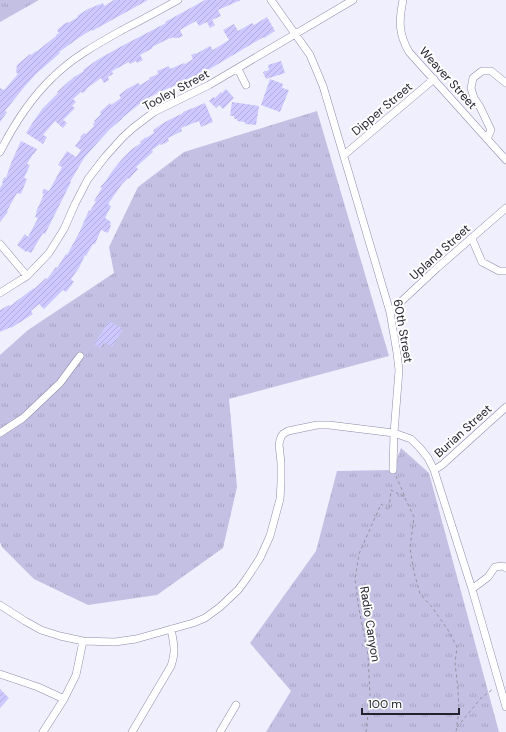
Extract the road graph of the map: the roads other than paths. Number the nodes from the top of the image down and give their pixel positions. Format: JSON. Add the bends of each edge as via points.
{"nodes":[{"id":1,"x":178,"y":0,"type":"edge"},
{"id":2,"x":271,"y":0,"type":"edge"},
{"id":3,"x":352,"y":0,"type":"edge"},
{"id":4,"x":403,"y":0,"type":"edge"},
{"id":5,"x":296,"y":34,"type":"junction"},
{"id":6,"x":238,"y":69,"type":"junction"},
{"id":7,"x":434,"y":79,"type":"junction"},
{"id":8,"x":506,"y":83,"type":"edge"},
{"id":9,"x":246,"y":84,"type":"dead end"},
{"id":10,"x":487,"y":139,"type":"junction"},
{"id":11,"x":0,"y":152,"type":"edge"},
{"id":12,"x":344,"y":155,"type":"junction"},
{"id":13,"x":506,"y":160,"type":"edge"},
{"id":14,"x":506,"y":208,"type":"edge"},
{"id":15,"x":472,"y":239,"type":"junction"},
{"id":16,"x":0,"y":244,"type":"edge"},
{"id":17,"x":506,"y":271,"type":"edge"},
{"id":18,"x":26,"y":276,"type":"junction"},
{"id":19,"x":0,"y":292,"type":"edge"},
{"id":20,"x":390,"y":312,"type":"junction"},
{"id":21,"x":80,"y":356,"type":"dead end"},
{"id":22,"x":506,"y":407,"type":"edge"},
{"id":23,"x":394,"y":432,"type":"junction"},
{"id":24,"x":0,"y":433,"type":"edge"},
{"id":25,"x":393,"y":470,"type":"road end"},
{"id":26,"x":434,"y":470,"type":"junction"},
{"id":27,"x":506,"y":568,"type":"edge"},
{"id":28,"x":472,"y":589,"type":"junction"},
{"id":29,"x":0,"y":605,"type":"edge"},
{"id":30,"x":171,"y":629,"type":"junction"},
{"id":31,"x":83,"y":641,"type":"junction"},
{"id":32,"x":0,"y":674,"type":"edge"},
{"id":33,"x":64,"y":699,"type":"junction"},
{"id":34,"x":506,"y":703,"type":"edge"},
{"id":35,"x":236,"y":705,"type":"dead end"},
{"id":36,"x":43,"y":732,"type":"edge"},
{"id":37,"x":132,"y":732,"type":"edge"},
{"id":38,"x":220,"y":732,"type":"edge"}],
"edges":[{"from":1,"to":11,"type":"street","via":[[98,43],[54,76],[15,123]]},
{"from":2,"to":5,"type":"street","name":"60th Street"},
{"from":3,"to":5,"type":"street","name":"Tooley Street"},
{"from":4,"to":7,"type":"street","name":"Weaver Street","via":[[400,24],[403,43]]},
{"from":5,"to":6,"type":"street","name":"Tooley Street"},
{"from":5,"to":12,"type":"street","name":"60th Street","via":[[310,55],[323,86]]},
{"from":6,"to":9,"type":"street"},
{"from":6,"to":18,"type":"street","name":"Tooley Street","via":[[154,112],[123,137],[88,179],[64,229],[49,252]]},
{"from":7,"to":10,"type":"street","name":"Weaver Street"},
{"from":7,"to":12,"type":"street","name":"Dipper Street"},
{"from":8,"to":10,"type":"street","via":[[491,71],[482,71],[473,78],[471,88],[474,98],[491,130]]},
{"from":10,"to":13,"type":"street","name":"Weaver Street"},
{"from":12,"to":20,"type":"street","name":"60th Street"},
{"from":14,"to":15,"type":"street","name":"Upland Street"},
{"from":15,"to":17,"type":"street","via":[[482,262],[499,271]]},
{"from":15,"to":20,"type":"street","name":"Upland Street"},
{"from":16,"to":18,"type":"street"},
{"from":18,"to":19,"type":"street","name":"Tooley Street"},
{"from":20,"to":23,"type":"street","name":"60th Street","via":[[399,370]]},
{"from":21,"to":24,"type":"street","via":[[60,383],[24,418]]},
{"from":22,"to":26,"type":"street","name":"Burian Street"},
{"from":23,"to":25,"type":"street","name":"60th Street"},
{"from":23,"to":26,"type":"street","via":[[411,439],[428,458]]},
{"from":23,"to":30,"type":"street","via":[[316,425],[283,434],[279,444],[280,499],[270,536],[260,558],[238,590],[220,607],[205,618]]},
{"from":26,"to":28,"type":"street"},
{"from":27,"to":28,"type":"street","via":[[495,567],[488,577]]},
{"from":28,"to":34,"type":"street"},
{"from":29,"to":31,"type":"street","via":[[41,630]]},
{"from":30,"to":31,"type":"street","via":[[115,642]]},
{"from":30,"to":37,"type":"street","via":[[174,656],[171,666]]},
{"from":31,"to":33,"type":"street","via":[[76,675]]},
{"from":32,"to":33,"type":"street"},
{"from":33,"to":36,"type":"street"},
{"from":35,"to":38,"type":"street"}]}
